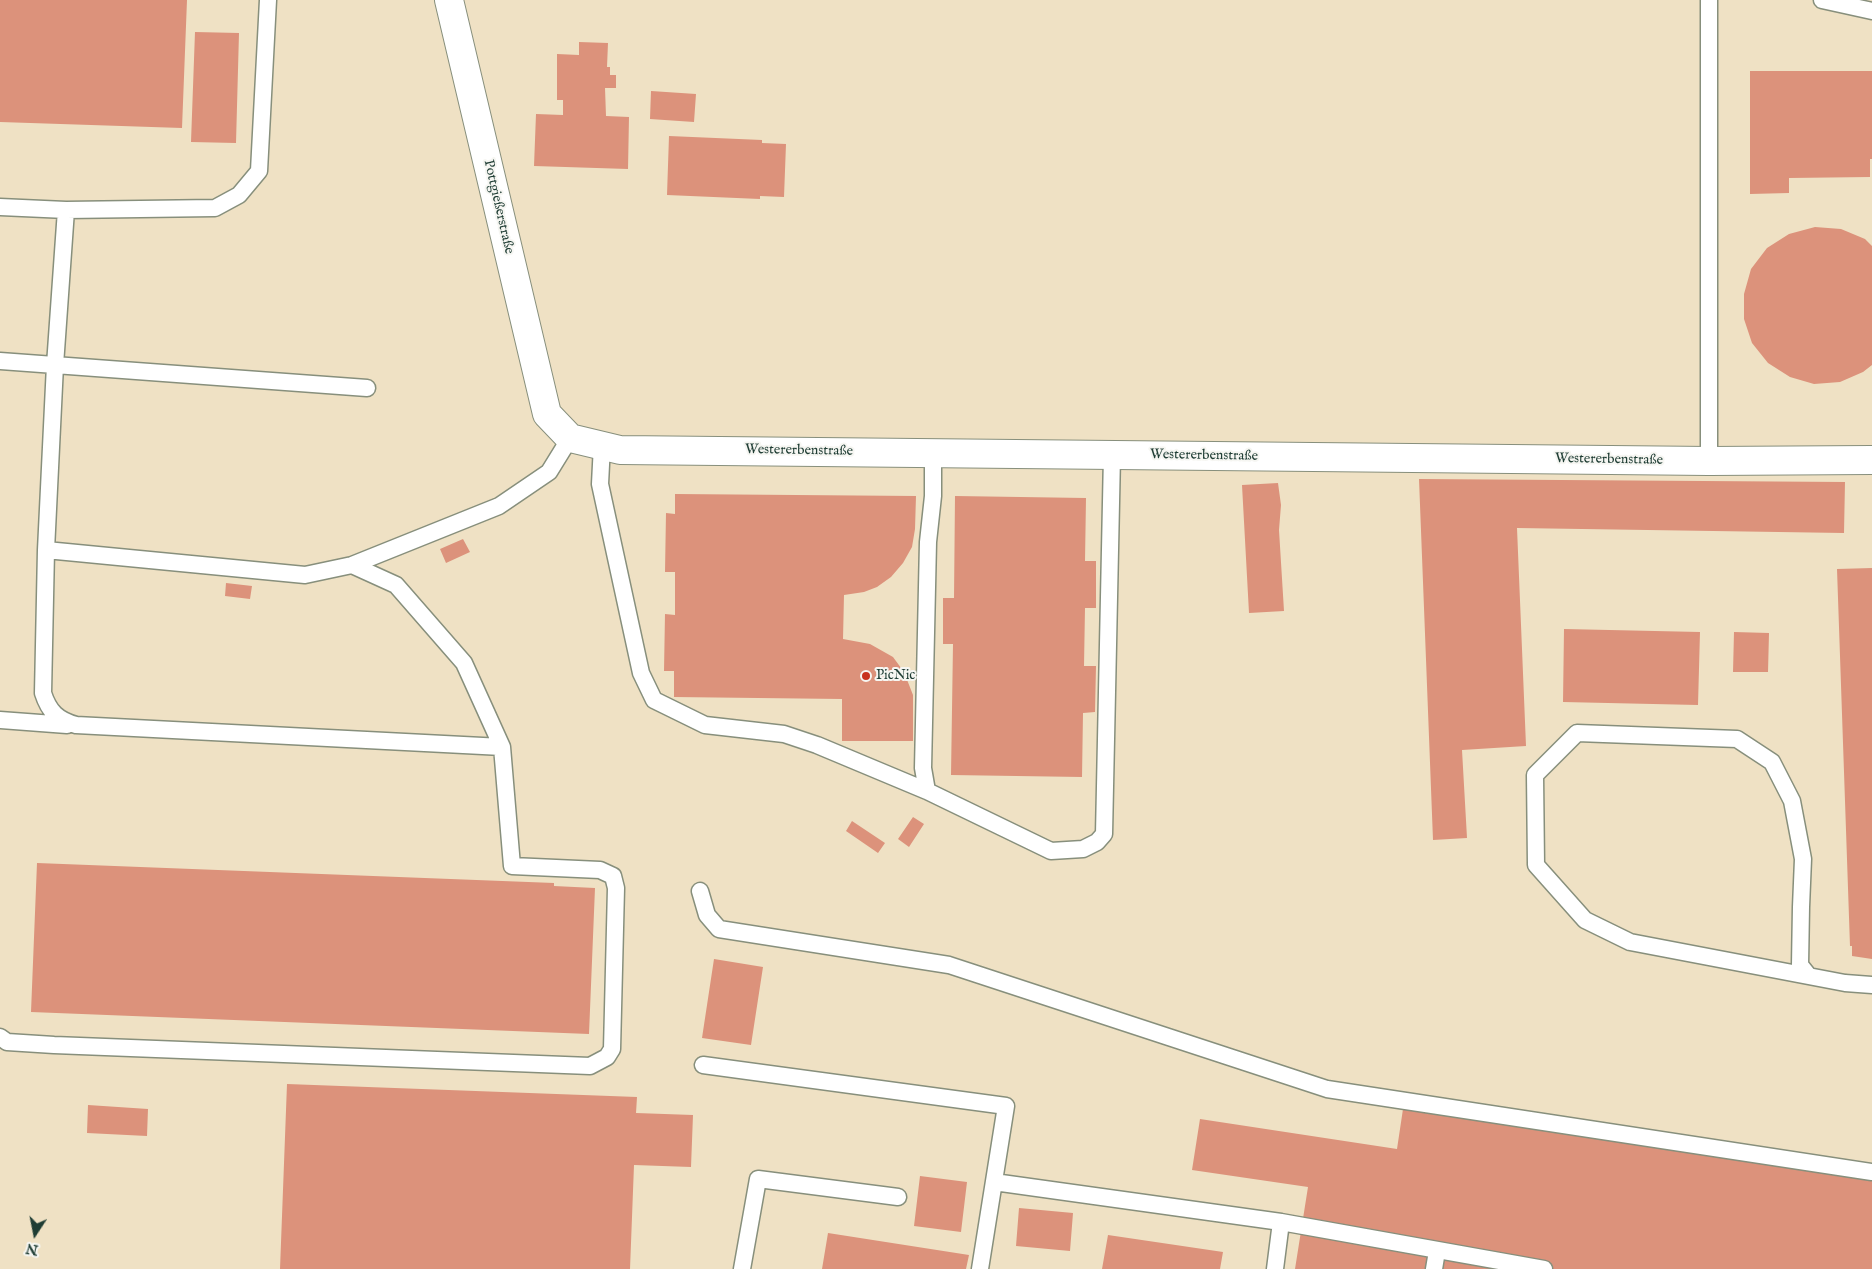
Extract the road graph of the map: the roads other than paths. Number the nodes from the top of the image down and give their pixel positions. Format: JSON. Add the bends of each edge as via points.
{"nodes":[{"id":1,"x":268,"y":0,"type":"edge"},
{"id":2,"x":449,"y":0,"type":"edge"},
{"id":3,"x":1709,"y":0,"type":"edge"},
{"id":4,"x":1822,"y":0,"type":"edge"},
{"id":5,"x":1872,"y":11,"type":"edge"},
{"id":6,"x":0,"y":207,"type":"edge"},
{"id":7,"x":66,"y":210,"type":"junction"},
{"id":8,"x":0,"y":362,"type":"edge"},
{"id":9,"x":54,"y":365,"type":"junction"},
{"id":10,"x":368,"y":388,"type":"dead end"},
{"id":11,"x":570,"y":438,"type":"junction"},
{"id":12,"x":602,"y":445,"type":"junction"},
{"id":13,"x":933,"y":453,"type":"junction"},
{"id":14,"x":1112,"y":455,"type":"junction"},
{"id":15,"x":1872,"y":460,"type":"edge"},
{"id":16,"x":1709,"y":461,"type":"junction"},
{"id":17,"x":46,"y":550,"type":"junction"},
{"id":18,"x":352,"y":565,"type":"junction"},
{"id":19,"x":0,"y":720,"type":"edge"},
{"id":20,"x":76,"y":725,"type":"junction"},
{"id":21,"x":502,"y":747,"type":"junction"},
{"id":22,"x":927,"y":791,"type":"junction"},
{"id":23,"x":700,"y":891,"type":"dead end"},
{"id":24,"x":1808,"y":975,"type":"junction"},
{"id":25,"x":1872,"y":985,"type":"edge"},
{"id":26,"x":0,"y":1037,"type":"edge"},
{"id":27,"x":703,"y":1065,"type":"dead end"},
{"id":28,"x":1872,"y":1172,"type":"edge"},
{"id":29,"x":994,"y":1182,"type":"junction"},
{"id":30,"x":898,"y":1197,"type":"dead end"},
{"id":31,"x":1281,"y":1222,"type":"junction"},
{"id":32,"x":1437,"y":1250,"type":"junction"},
{"id":33,"x":742,"y":1269,"type":"edge"},
{"id":34,"x":980,"y":1269,"type":"edge"},
{"id":35,"x":1275,"y":1269,"type":"edge"},
{"id":36,"x":1434,"y":1269,"type":"edge"},
{"id":37,"x":1544,"y":1269,"type":"edge"}],
"edges":[{"from":1,"to":7,"type":"lane","via":[[259,171],[239,195],[216,208]]},
{"from":2,"to":11,"type":"street","name":"Pottgießerstraße","via":[[547,414]]},
{"from":3,"to":16,"type":"lane"},
{"from":4,"to":5,"type":"lane"},
{"from":6,"to":7,"type":"lane"},
{"from":7,"to":9,"type":"lane"},
{"from":8,"to":9,"type":"lane"},
{"from":9,"to":10,"type":"lane"},
{"from":9,"to":17,"type":"lane"},
{"from":11,"to":12,"type":"street","name":"Westererbenstraße"},
{"from":11,"to":18,"type":"lane","via":[[549,472],[499,506]]},
{"from":12,"to":13,"type":"street","name":"Westererbenstraße","via":[[620,450]]},
{"from":12,"to":22,"type":"lane","via":[[600,484],[641,673],[654,700],[705,725],[784,734]]},
{"from":13,"to":14,"type":"street","name":"Westererbenstraße"},
{"from":13,"to":22,"type":"lane","via":[[924,709],[923,768]]},
{"from":14,"to":16,"type":"street","name":"Westererbenstraße"},
{"from":14,"to":22,"type":"lane","via":[[1104,834],[1097,842],[1082,849],[1050,851]]},
{"from":15,"to":16,"type":"street","name":"Westererbenstraße"},
{"from":17,"to":18,"type":"lane","via":[[305,575]]},
{"from":17,"to":20,"type":"lane","via":[[42,693],[55,716]]},
{"from":18,"to":21,"type":"lane","via":[[396,585],[464,663]]},
{"from":19,"to":20,"type":"lane"},
{"from":20,"to":21,"type":"lane"},
{"from":21,"to":26,"type":"lane","via":[[512,866],[600,870],[613,876],[616,888],[612,1049],[607,1057],[590,1066],[35,1044],[7,1042]]},
{"from":23,"to":28,"type":"lane","via":[[707,914],[718,929],[949,965],[1327,1089]]},
{"from":24,"to":24,"type":"lane","via":[[1800,965],[1803,859],[1792,801],[1772,762],[1737,739],[1577,733],[1535,775],[1536,865],[1585,920],[1630,942]]},
{"from":24,"to":25,"type":"lane"},
{"from":27,"to":29,"type":"lane","via":[[1006,1106]]},
{"from":29,"to":31,"type":"lane"},
{"from":29,"to":34,"type":"lane"},
{"from":30,"to":33,"type":"lane","via":[[758,1179]]},
{"from":31,"to":32,"type":"lane"},
{"from":31,"to":35,"type":"lane"},
{"from":32,"to":36,"type":"lane"},
{"from":32,"to":37,"type":"lane"}]}
